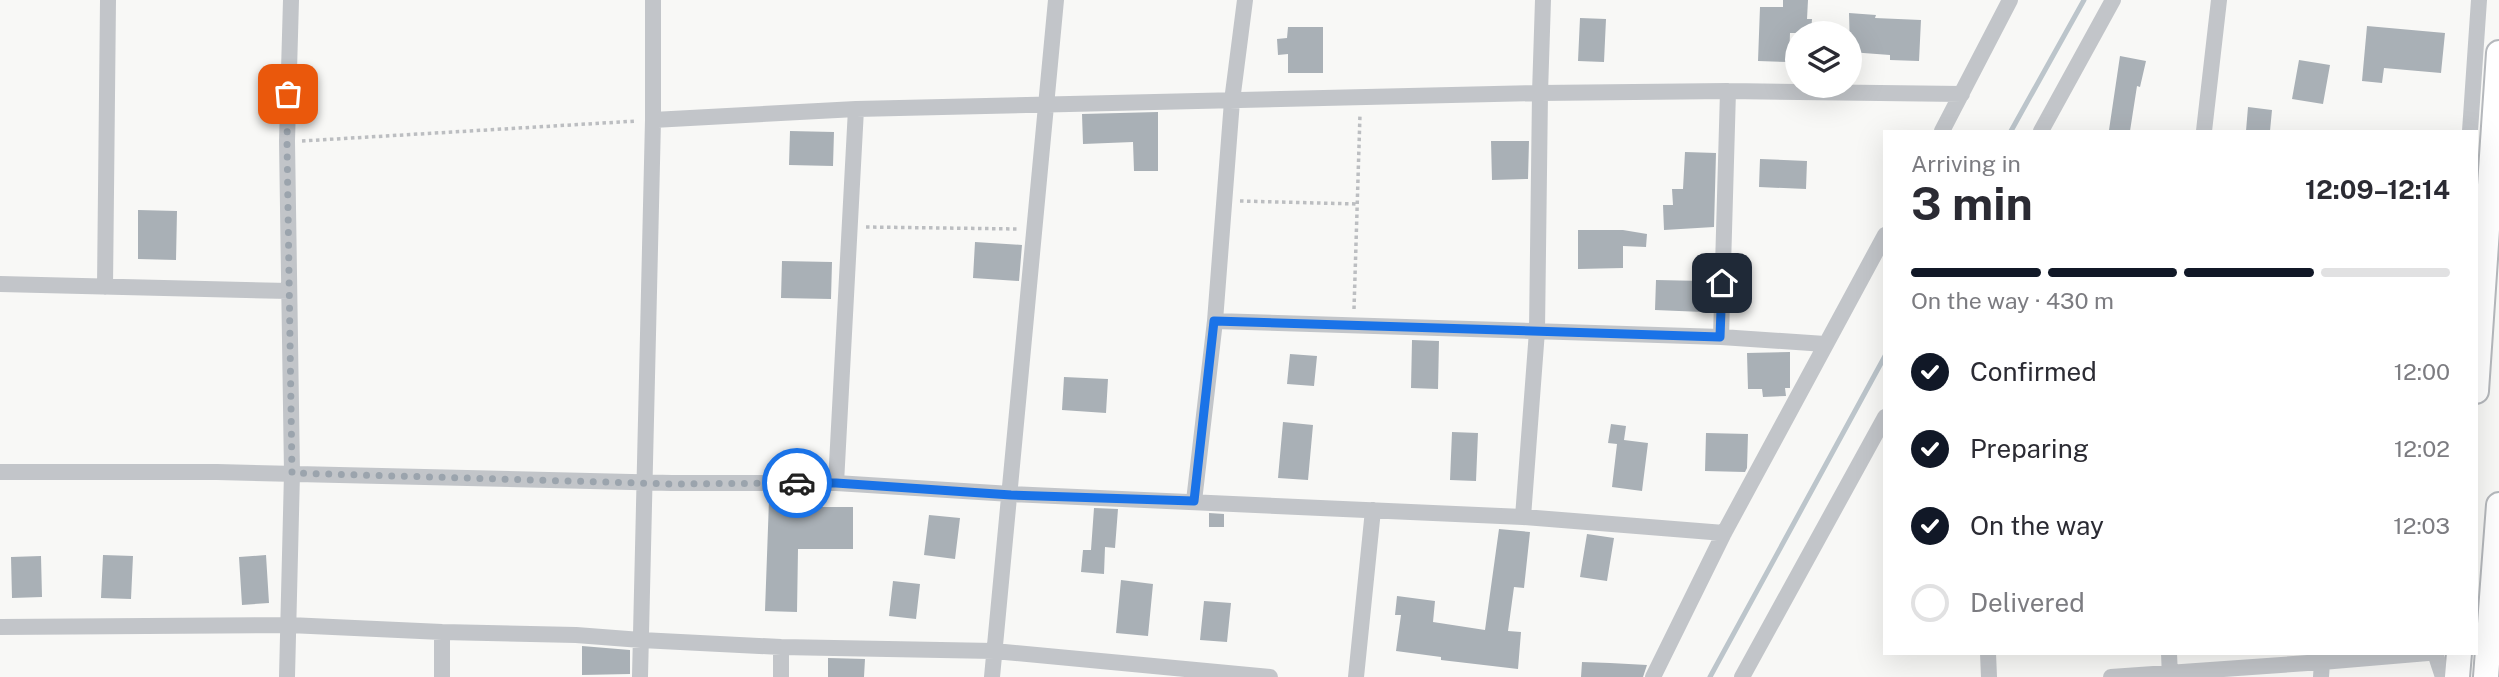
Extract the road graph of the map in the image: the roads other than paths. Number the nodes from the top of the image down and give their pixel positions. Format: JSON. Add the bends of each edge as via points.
{"nodes":[{"id":1,"x":108,"y":0,"type":"edge"},
{"id":2,"x":291,"y":0,"type":"edge"},
{"id":3,"x":653,"y":0,"type":"edge"},
{"id":4,"x":1056,"y":0,"type":"edge"},
{"id":5,"x":1245,"y":0,"type":"edge"},
{"id":6,"x":1543,"y":0,"type":"edge"},
{"id":7,"x":2010,"y":0,"type":"edge"},
{"id":8,"x":2113,"y":0,"type":"edge"},
{"id":9,"x":2219,"y":0,"type":"edge"},
{"id":10,"x":2479,"y":0,"type":"edge"},
{"id":11,"x":2499,"y":54,"type":"edge"},
{"id":12,"x":1727,"y":91,"type":"junction"},
{"id":13,"x":1540,"y":93,"type":"junction"},
{"id":14,"x":1962,"y":94,"type":"junction"},
{"id":15,"x":1232,"y":101,"type":"junction"},
{"id":16,"x":1047,"y":105,"type":"junction"},
{"id":17,"x":856,"y":109,"type":"junction"},
{"id":18,"x":653,"y":120,"type":"junction"},
{"id":19,"x":1943,"y":130,"type":"edge"},
{"id":20,"x":2042,"y":130,"type":"edge"},
{"id":21,"x":2204,"y":130,"type":"edge"},
{"id":22,"x":2470,"y":130,"type":"edge"},
{"id":23,"x":1883,"y":239,"type":"edge"},
{"id":24,"x":0,"y":284,"type":"edge"},
{"id":25,"x":105,"y":287,"type":"junction"},
{"id":26,"x":289,"y":291,"type":"junction"},
{"id":27,"x":1214,"y":321,"type":"junction"},
{"id":28,"x":1538,"y":331,"type":"junction"},
{"id":29,"x":1720,"y":337,"type":"junction"},
{"id":30,"x":1825,"y":344,"type":"junction"},
{"id":31,"x":2478,"y":362,"type":"edge"},
{"id":32,"x":1883,"y":421,"type":"edge"},
{"id":33,"x":0,"y":472,"type":"edge"},
{"id":34,"x":292,"y":473,"type":"junction"},
{"id":35,"x":646,"y":482,"type":"junction"},
{"id":36,"x":836,"y":483,"type":"junction"},
{"id":37,"x":1011,"y":495,"type":"junction"},
{"id":38,"x":1194,"y":501,"type":"junction"},
{"id":39,"x":2499,"y":505,"type":"edge"},
{"id":40,"x":1373,"y":510,"type":"junction"},
{"id":41,"x":1523,"y":517,"type":"junction"},
{"id":42,"x":1724,"y":533,"type":"junction"},
{"id":43,"x":289,"y":625,"type":"junction"},
{"id":44,"x":0,"y":627,"type":"edge"},
{"id":45,"x":442,"y":632,"type":"junction"},
{"id":46,"x":641,"y":640,"type":"junction"},
{"id":47,"x":781,"y":647,"type":"junction"},
{"id":48,"x":994,"y":650,"type":"junction"},
{"id":49,"x":1988,"y":655,"type":"edge"},
{"id":50,"x":2169,"y":655,"type":"edge"},
{"id":51,"x":2416,"y":655,"type":"edge"},
{"id":52,"x":2436,"y":655,"type":"edge"},
{"id":53,"x":2459,"y":655,"type":"edge"},
{"id":54,"x":2322,"y":670,"type":"edge"},
{"id":55,"x":1177,"y":673,"type":"edge"},
{"id":56,"x":2169,"y":674,"type":"edge"},
{"id":57,"x":287,"y":677,"type":"edge"},
{"id":58,"x":442,"y":677,"type":"edge"},
{"id":59,"x":640,"y":677,"type":"edge"},
{"id":60,"x":781,"y":677,"type":"edge"},
{"id":61,"x":992,"y":677,"type":"edge"},
{"id":62,"x":1270,"y":677,"type":"edge"},
{"id":63,"x":1356,"y":677,"type":"edge"},
{"id":64,"x":1653,"y":677,"type":"edge"},
{"id":65,"x":1742,"y":677,"type":"edge"},
{"id":66,"x":1989,"y":677,"type":"edge"},
{"id":67,"x":2111,"y":677,"type":"edge"},
{"id":68,"x":2443,"y":677,"type":"edge"},
{"id":69,"x":2457,"y":677,"type":"edge"},
{"id":70,"x":2486,"y":677,"type":"edge"}],
"edges":[{"from":1,"to":25,"type":"street"},
{"from":2,"to":26,"type":"street"},
{"from":3,"to":18,"type":"street"},
{"from":4,"to":16,"type":"street"},
{"from":5,"to":15,"type":"street"},
{"from":6,"to":13,"type":"street"},
{"from":7,"to":14,"type":"street"},
{"from":8,"to":20,"type":"street"},
{"from":9,"to":21,"type":"street"},
{"from":10,"to":22,"type":"street"},
{"from":11,"to":31,"type":"highway"},
{"from":12,"to":13,"type":"street"},
{"from":12,"to":14,"type":"street"},
{"from":12,"to":29,"type":"street"},
{"from":13,"to":15,"type":"street"},
{"from":13,"to":28,"type":"street"},
{"from":14,"to":19,"type":"street"},
{"from":15,"to":16,"type":"street"},
{"from":15,"to":27,"type":"street"},
{"from":16,"to":17,"type":"street"},
{"from":16,"to":37,"type":"street"},
{"from":17,"to":18,"type":"street"},
{"from":17,"to":36,"type":"street"},
{"from":18,"to":35,"type":"street"},
{"from":23,"to":30,"type":"street"},
{"from":24,"to":25,"type":"street"},
{"from":25,"to":26,"type":"street"},
{"from":26,"to":34,"type":"street"},
{"from":27,"to":28,"type":"street"},
{"from":27,"to":38,"type":"street"},
{"from":28,"to":29,"type":"street"},
{"from":28,"to":41,"type":"street"},
{"from":29,"to":30,"type":"street"},
{"from":30,"to":42,"type":"street"},
{"from":32,"to":65,"type":"street"},
{"from":33,"to":34,"type":"street"},
{"from":34,"to":35,"type":"street"},
{"from":34,"to":43,"type":"street"},
{"from":35,"to":36,"type":"street"},
{"from":35,"to":46,"type":"street"},
{"from":36,"to":37,"type":"street"},
{"from":37,"to":38,"type":"street"},
{"from":37,"to":48,"type":"street"},
{"from":38,"to":40,"type":"street"},
{"from":39,"to":70,"type":"highway"},
{"from":40,"to":41,"type":"street"},
{"from":40,"to":63,"type":"street"},
{"from":41,"to":42,"type":"street"},
{"from":42,"to":64,"type":"street"},
{"from":43,"to":44,"type":"street"},
{"from":43,"to":45,"type":"street"},
{"from":43,"to":57,"type":"street"},
{"from":45,"to":46,"type":"street"},
{"from":45,"to":58,"type":"street"},
{"from":46,"to":47,"type":"street"},
{"from":46,"to":59,"type":"street"},
{"from":47,"to":48,"type":"street"},
{"from":47,"to":60,"type":"street"},
{"from":48,"to":55,"type":"street"},
{"from":48,"to":61,"type":"street"},
{"from":49,"to":66,"type":"street"},
{"from":50,"to":56,"type":"street"},
{"from":51,"to":54,"type":"street"},
{"from":52,"to":68,"type":"street"},
{"from":53,"to":69,"type":"highway"},
{"from":54,"to":56,"type":"street"},
{"from":55,"to":62,"type":"street"},
{"from":56,"to":67,"type":"street"}]}
